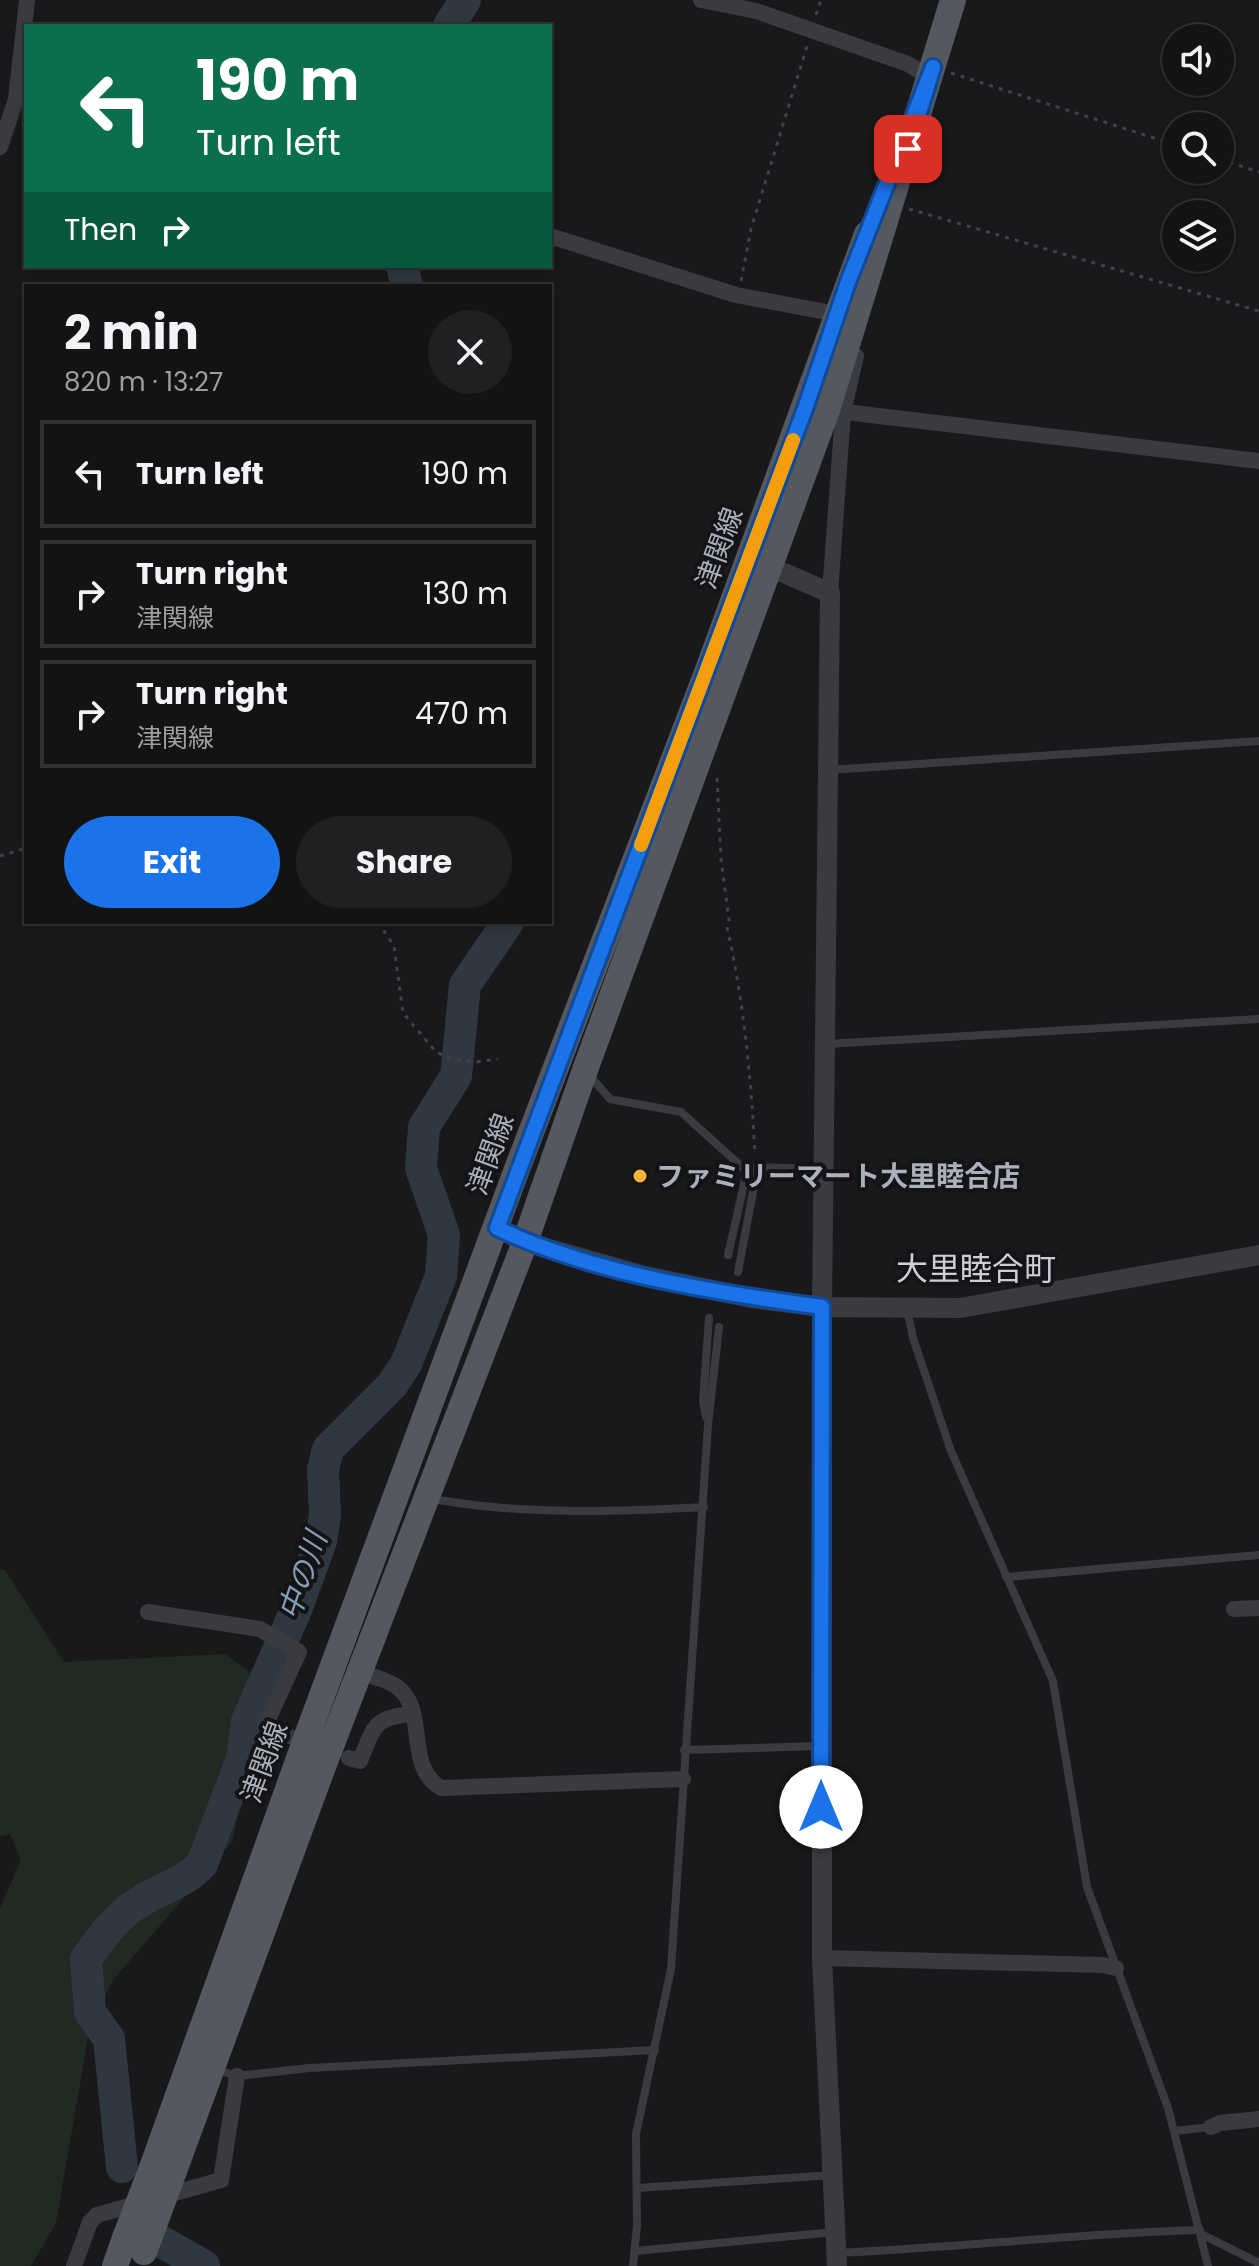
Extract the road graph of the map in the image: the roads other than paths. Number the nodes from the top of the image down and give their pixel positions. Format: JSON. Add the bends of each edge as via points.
{"nodes":[{"id":1,"x":27,"y":0,"type":"edge"},
{"id":2,"x":701,"y":0,"type":"edge"},
{"id":3,"x":953,"y":0,"type":"edge"},
{"id":4,"x":24,"y":24,"type":"edge"},
{"id":5,"x":24,"y":27,"type":"edge"},
{"id":6,"x":931,"y":72,"type":"junction"},
{"id":7,"x":0,"y":147,"type":"edge"},
{"id":8,"x":552,"y":237,"type":"edge"},
{"id":9,"x":837,"y":314,"type":"junction"},
{"id":10,"x":825,"y":410,"type":"junction"},
{"id":11,"x":1259,"y":461,"type":"edge"},
{"id":12,"x":768,"y":566,"type":"junction"},
{"id":13,"x":830,"y":593,"type":"junction"},
{"id":14,"x":1259,"y":741,"type":"edge"},
{"id":15,"x":827,"y":770,"type":"junction"},
{"id":16,"x":1259,"y":1019,"type":"edge"},
{"id":17,"x":826,"y":1044,"type":"junction"},
{"id":18,"x":585,"y":1070,"type":"junction"},
{"id":19,"x":825,"y":1169,"type":"junction"},
{"id":20,"x":752,"y":1171,"type":"junction"},
{"id":21,"x":497,"y":1228,"type":"junction"},
{"id":22,"x":525,"y":1242,"type":"junction"},
{"id":23,"x":728,"y":1255,"type":"dead end"},
{"id":24,"x":1259,"y":1255,"type":"edge"},
{"id":25,"x":738,"y":1272,"type":"dead end"},
{"id":26,"x":822,"y":1307,"type":"junction"},
{"id":27,"x":907,"y":1307,"type":"junction"},
{"id":28,"x":709,"y":1318,"type":"dead end"},
{"id":29,"x":719,"y":1327,"type":"dead end"},
{"id":30,"x":708,"y":1425,"type":"junction"},
{"id":31,"x":439,"y":1500,"type":"dead end"},
{"id":32,"x":704,"y":1507,"type":"junction"},
{"id":33,"x":1259,"y":1555,"type":"edge"},
{"id":34,"x":1006,"y":1577,"type":"junction"},
{"id":35,"x":1259,"y":1608,"type":"edge"},
{"id":36,"x":1234,"y":1609,"type":"dead end"},
{"id":37,"x":148,"y":1612,"type":"dead end"},
{"id":38,"x":372,"y":1676,"type":"dead end"},
{"id":39,"x":413,"y":1714,"type":"junction"},
{"id":40,"x":289,"y":1736,"type":"dead end"},
{"id":41,"x":821,"y":1746,"type":"junction"},
{"id":42,"x":684,"y":1750,"type":"junction"},
{"id":43,"x":349,"y":1758,"type":"dead end"},
{"id":44,"x":683,"y":1779,"type":"junction"},
{"id":45,"x":822,"y":1958,"type":"junction"},
{"id":46,"x":1116,"y":1968,"type":"junction"},
{"id":47,"x":655,"y":2050,"type":"junction"},
{"id":48,"x":225,"y":2072,"type":"junction"},
{"id":49,"x":1259,"y":2119,"type":"edge"},
{"id":50,"x":1211,"y":2127,"type":"joint"},
{"id":51,"x":1174,"y":2131,"type":"junction"},
{"id":52,"x":163,"y":2169,"type":"junction"},
{"id":53,"x":833,"y":2175,"type":"junction"},
{"id":54,"x":637,"y":2188,"type":"junction"},
{"id":55,"x":835,"y":2232,"type":"junction"},
{"id":56,"x":1200,"y":2232,"type":"junction"},
{"id":57,"x":635,"y":2251,"type":"junction"},
{"id":58,"x":136,"y":2252,"type":"edge"},
{"id":59,"x":836,"y":2260,"type":"edge"},
{"id":60,"x":1259,"y":2263,"type":"edge"},
{"id":61,"x":74,"y":2266,"type":"edge"},
{"id":62,"x":115,"y":2266,"type":"edge"},
{"id":63,"x":633,"y":2266,"type":"edge"},
{"id":64,"x":1208,"y":2266,"type":"edge"}],
"edges":[{"from":1,"to":4,"type":"street"},
{"from":2,"to":6,"type":"street","via":[[756,11]]},
{"from":3,"to":6,"type":"main road","name":"津関線"},
{"from":5,"to":7,"type":"street","via":[[16,99]]},
{"from":6,"to":9,"type":"main road","name":"津関線"},
{"from":6,"to":10,"type":"main road","name":"津関線"},
{"from":8,"to":9,"type":"street","via":[[736,295]]},
{"from":9,"to":10,"type":"main road","name":"津関線"},
{"from":10,"to":11,"type":"street"},
{"from":10,"to":12,"type":"main road","name":"津関線"},
{"from":10,"to":13,"type":"street"},
{"from":10,"to":21,"type":"main road","name":"津関線"},
{"from":12,"to":13,"type":"street"},
{"from":12,"to":18,"type":"main road","name":"津関線"},
{"from":13,"to":15,"type":"street"},
{"from":14,"to":15,"type":"lane"},
{"from":15,"to":17,"type":"street"},
{"from":16,"to":17,"type":"lane"},
{"from":17,"to":19,"type":"street"},
{"from":18,"to":20,"type":"lane","via":[[610,1099],[681,1112]]},
{"from":18,"to":22,"type":"main road","name":"津関線"},
{"from":19,"to":20,"type":"lane"},
{"from":19,"to":26,"type":"street"},
{"from":20,"to":23,"type":"lane"},
{"from":20,"to":25,"type":"lane","via":[[754,1187]]},
{"from":21,"to":22,"type":"street"},
{"from":21,"to":52,"type":"main road","name":"津関線","via":[[307,1736]]},
{"from":22,"to":26,"type":"street","via":[[645,1276]]},
{"from":22,"to":48,"type":"main road","name":"津関線","via":[[327,1757]]},
{"from":24,"to":27,"type":"street","via":[[960,1308]]},
{"from":26,"to":27,"type":"street"},
{"from":26,"to":41,"type":"street"},
{"from":27,"to":34,"type":"lane","via":[[941,1425]]},
{"from":28,"to":30,"type":"lane","via":[[703,1401]]},
{"from":29,"to":30,"type":"lane"},
{"from":30,"to":32,"type":"lane"},
{"from":31,"to":32,"type":"lane","via":[[557,1510]]},
{"from":32,"to":42,"type":"lane"},
{"from":33,"to":34,"type":"lane"},
{"from":34,"to":46,"type":"lane","via":[[1053,1681],[1087,1887]]},
{"from":35,"to":36,"type":"street"},
{"from":37,"to":40,"type":"street","via":[[243,1625],[271,1634],[299,1652],[266,1724]]},
{"from":38,"to":39,"type":"street","via":[[403,1692]]},
{"from":39,"to":43,"type":"street","via":[[376,1724],[360,1761]]},
{"from":39,"to":44,"type":"street","via":[[420,1761],[441,1788]]},
{"from":41,"to":42,"type":"lane"},
{"from":41,"to":45,"type":"street"},
{"from":42,"to":44,"type":"lane"},
{"from":44,"to":47,"type":"lane","via":[[671,1969]]},
{"from":45,"to":46,"type":"street","via":[[972,1959]]},
{"from":45,"to":53,"type":"street"},
{"from":46,"to":51,"type":"lane"},
{"from":47,"to":48,"type":"lane"},
{"from":47,"to":54,"type":"lane","via":[[636,2134]]},
{"from":48,"to":52,"type":"main road","name":"津関線"},
{"from":48,"to":61,"type":"street","via":[[221,2180],[97,2215]]},
{"from":49,"to":50,"type":"street"},
{"from":50,"to":51,"type":"lane"},
{"from":51,"to":56,"type":"lane"},
{"from":52,"to":58,"type":"main road","name":"津関線","bridge":true},
{"from":53,"to":54,"type":"lane"},
{"from":53,"to":55,"type":"street"},
{"from":54,"to":57,"type":"lane"},
{"from":55,"to":57,"type":"lane"},
{"from":55,"to":59,"type":"street"},
{"from":56,"to":59,"type":"lane","via":[[1105,2232]]},
{"from":56,"to":60,"type":"lane"},
{"from":56,"to":64,"type":"lane"},
{"from":57,"to":63,"type":"lane"},
{"from":58,"to":62,"type":"main road","name":"津関線"}]}
